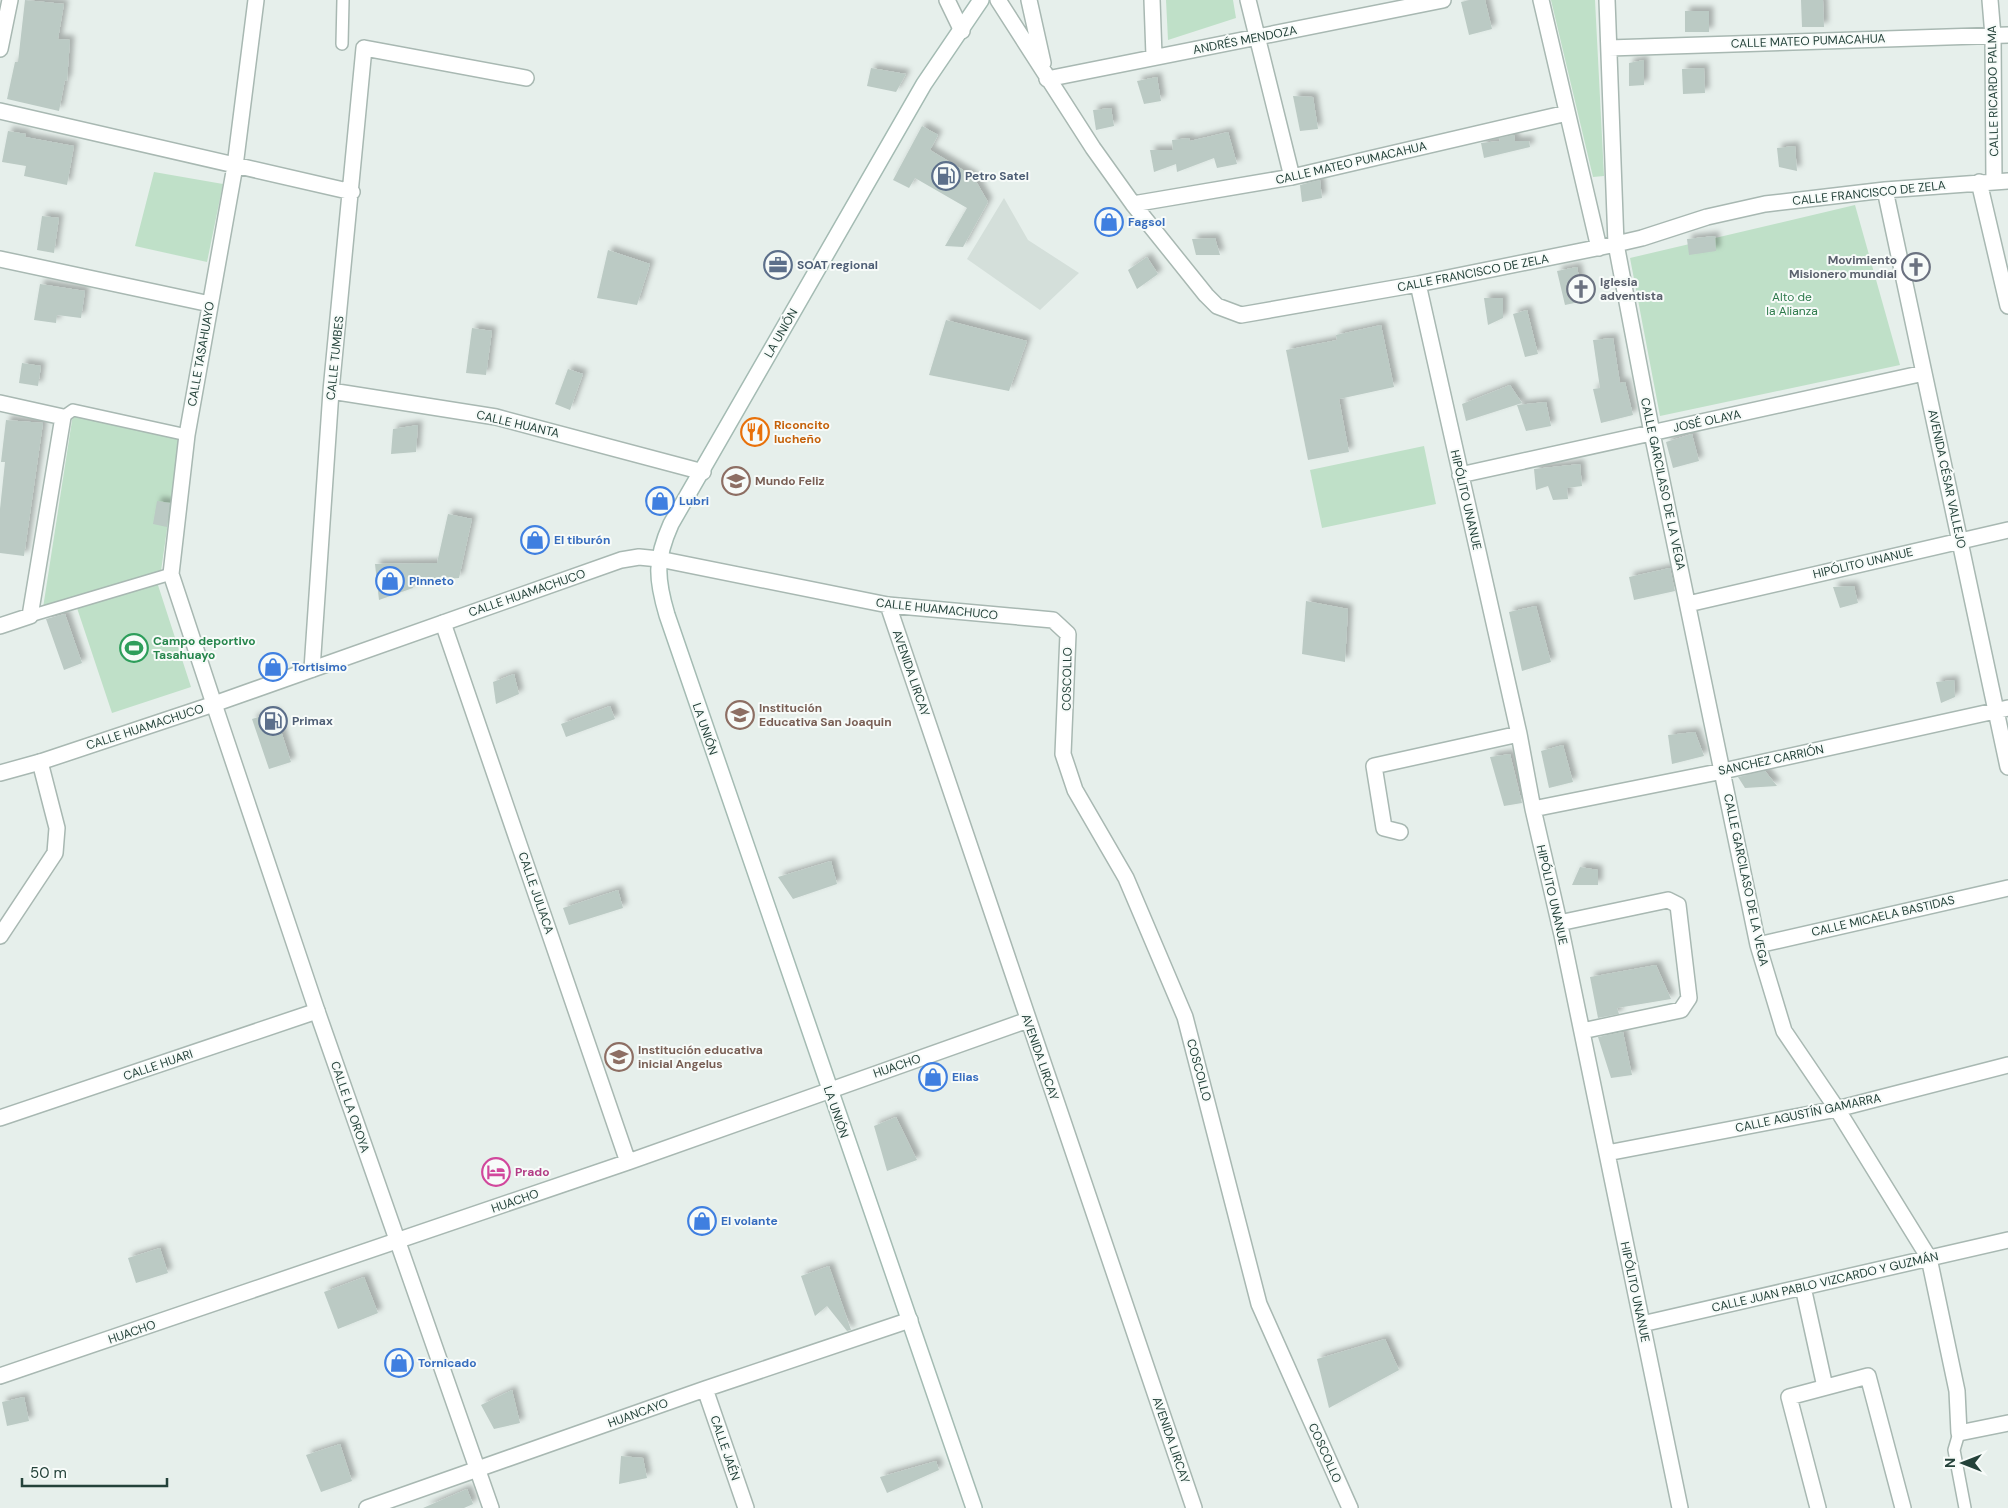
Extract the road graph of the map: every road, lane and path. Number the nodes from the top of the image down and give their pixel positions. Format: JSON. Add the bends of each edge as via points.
{"nodes":[{"id":1,"x":10,"y":0,"type":"edge"},
{"id":2,"x":256,"y":0,"type":"edge"},
{"id":3,"x":343,"y":0,"type":"edge"},
{"id":4,"x":947,"y":0,"type":"edge"},
{"id":5,"x":982,"y":0,"type":"edge"},
{"id":6,"x":998,"y":0,"type":"edge"},
{"id":7,"x":1029,"y":0,"type":"edge"},
{"id":8,"x":1152,"y":0,"type":"edge"},
{"id":9,"x":1248,"y":0,"type":"edge"},
{"id":10,"x":1443,"y":0,"type":"edge"},
{"id":11,"x":1541,"y":0,"type":"edge"},
{"id":12,"x":1607,"y":0,"type":"edge"},
{"id":13,"x":1990,"y":0,"type":"edge"},
{"id":14,"x":1397,"y":5,"type":"edge"},
{"id":15,"x":962,"y":30,"type":"junction"},
{"id":16,"x":2001,"y":36,"type":"edge"},
{"id":17,"x":1258,"y":38,"type":"junction"},
{"id":18,"x":342,"y":44,"type":"dead end"},
{"id":19,"x":1609,"y":48,"type":"junction"},
{"id":20,"x":0,"y":49,"type":"edge"},
{"id":21,"x":1154,"y":56,"type":"junction"},
{"id":22,"x":526,"y":78,"type":"dead end"},
{"id":23,"x":1047,"y":79,"type":"junction"},
{"id":24,"x":0,"y":111,"type":"edge"},
{"id":25,"x":1567,"y":113,"type":"junction"},
{"id":26,"x":235,"y":166,"type":"junction"},
{"id":27,"x":1292,"y":178,"type":"junction"},
{"id":28,"x":1994,"y":182,"type":"edge"},
{"id":29,"x":1885,"y":190,"type":"junction"},
{"id":30,"x":352,"y":192,"type":"junction"},
{"id":31,"x":1133,"y":204,"type":"junction"},
{"id":32,"x":1616,"y":244,"type":"junction"},
{"id":33,"x":1599,"y":248,"type":"junction"},
{"id":34,"x":0,"y":259,"type":"edge"},
{"id":35,"x":1418,"y":284,"type":"junction"},
{"id":36,"x":210,"y":304,"type":"junction"},
{"id":37,"x":2008,"y":306,"type":"edge"},
{"id":38,"x":1924,"y":373,"type":"junction"},
{"id":39,"x":331,"y":391,"type":"junction"},
{"id":40,"x":0,"y":403,"type":"edge"},
{"id":41,"x":63,"y":417,"type":"junction"},
{"id":42,"x":1652,"y":433,"type":"junction"},
{"id":43,"x":187,"y":434,"type":"junction"},
{"id":44,"x":702,"y":472,"type":"junction"},
{"id":45,"x":1460,"y":475,"type":"junction"},
{"id":46,"x":2008,"y":530,"type":"edge"},
{"id":47,"x":1960,"y":541,"type":"junction"},
{"id":48,"x":659,"y":559,"type":"junction"},
{"id":49,"x":171,"y":574,"type":"junction"},
{"id":50,"x":1688,"y":604,"type":"junction"},
{"id":51,"x":888,"y":605,"type":"junction"},
{"id":52,"x":30,"y":616,"type":"junction"},
{"id":53,"x":443,"y":623,"type":"junction"},
{"id":54,"x":0,"y":626,"type":"edge"},
{"id":55,"x":1068,"y":634,"type":"joint"},
{"id":56,"x":312,"y":669,"type":"junction"},
{"id":57,"x":214,"y":704,"type":"junction"},
{"id":58,"x":2002,"y":710,"type":"edge"},
{"id":59,"x":1519,"y":734,"type":"junction"},
{"id":60,"x":40,"y":762,"type":"junction"},
{"id":61,"x":2008,"y":767,"type":"edge"},
{"id":62,"x":1723,"y":770,"type":"junction"},
{"id":63,"x":0,"y":772,"type":"edge"},
{"id":64,"x":1533,"y":809,"type":"junction"},
{"id":65,"x":1400,"y":832,"type":"dead end"},
{"id":66,"x":2008,"y":888,"type":"edge"},
{"id":67,"x":1559,"y":923,"type":"junction"},
{"id":68,"x":0,"y":936,"type":"edge"},
{"id":69,"x":1758,"y":945,"type":"junction"},
{"id":70,"x":317,"y":1011,"type":"junction"},
{"id":71,"x":1028,"y":1020,"type":"junction"},
{"id":72,"x":1582,"y":1031,"type":"junction"},
{"id":73,"x":2008,"y":1065,"type":"edge"},
{"id":74,"x":828,"y":1090,"type":"junction"},
{"id":75,"x":1837,"y":1109,"type":"junction"},
{"id":76,"x":0,"y":1118,"type":"edge"},
{"id":77,"x":1606,"y":1153,"type":"junction"},
{"id":78,"x":628,"y":1162,"type":"junction"},
{"id":79,"x":2008,"y":1240,"type":"edge"},
{"id":80,"x":397,"y":1242,"type":"junction"},
{"id":81,"x":1929,"y":1258,"type":"junction"},
{"id":82,"x":1803,"y":1287,"type":"junction"},
{"id":83,"x":910,"y":1320,"type":"junction"},
{"id":84,"x":1642,"y":1324,"type":"junction"},
{"id":85,"x":0,"y":1376,"type":"edge"},
{"id":86,"x":1825,"y":1387,"type":"junction"},
{"id":87,"x":705,"y":1389,"type":"junction"},
{"id":88,"x":2008,"y":1423,"type":"edge"},
{"id":89,"x":1959,"y":1432,"type":"junction"},
{"id":90,"x":478,"y":1470,"type":"junction"},
{"id":91,"x":367,"y":1508,"type":"edge"},
{"id":92,"x":491,"y":1508,"type":"edge"},
{"id":93,"x":746,"y":1508,"type":"edge"},
{"id":94,"x":974,"y":1508,"type":"edge"},
{"id":95,"x":1194,"y":1508,"type":"edge"},
{"id":96,"x":1350,"y":1508,"type":"edge"},
{"id":97,"x":1680,"y":1508,"type":"edge"},
{"id":98,"x":1818,"y":1508,"type":"edge"},
{"id":99,"x":1903,"y":1508,"type":"edge"},
{"id":100,"x":1965,"y":1508,"type":"edge"}],
"edges":[{"from":1,"to":20,"type":"street"},
{"from":2,"to":26,"type":"street","name":"CALLE TASAHUAYO"},
{"from":3,"to":18,"type":"street"},
{"from":4,"to":15,"type":"street"},
{"from":5,"to":15,"type":"street","name":"LA UNIÓN"},
{"from":6,"to":23,"type":"street","name":"CALLE FRANCISCO DE ZELA"},
{"from":7,"to":23,"type":"street","name":"CALLE FRANCISCO DE ZELA"},
{"from":8,"to":21,"type":"street"},
{"from":9,"to":17,"type":"street"},
{"from":10,"to":14,"type":"street","name":"ANDRÉS MENDOZA"},
{"from":11,"to":25,"type":"street"},
{"from":12,"to":19,"type":"street","name":"CALLE GARCILASO DE LA VEGA"},
{"from":13,"to":16,"type":"street","name":"CALLE RICARDO PALMA"},
{"from":14,"to":17,"type":"street","name":"ANDRÉS MENDOZA"},
{"from":15,"to":44,"type":"street","name":"LA UNIÓN","via":[[924,84]]},
{"from":16,"to":19,"type":"street","name":"CALLE MATEO PUMACAHUA"},
{"from":16,"to":28,"type":"street","name":"CALLE RICARDO PALMA"},
{"from":17,"to":21,"type":"street","name":"ANDRÉS MENDOZA"},
{"from":17,"to":27,"type":"street"},
{"from":19,"to":32,"type":"street","name":"CALLE GARCILASO DE LA VEGA"},
{"from":21,"to":23,"type":"street","name":"ANDRÉS MENDOZA"},
{"from":22,"to":30,"type":"street","name":"CALLE TUMBES","via":[[364,48]]},
{"from":23,"to":31,"type":"street","name":"CALLE FRANCISCO DE ZELA"},
{"from":24,"to":26,"type":"street"},
{"from":25,"to":27,"type":"street","name":"CALLE MATEO PUMACAHUA"},
{"from":25,"to":33,"type":"street"},
{"from":26,"to":30,"type":"street"},
{"from":26,"to":36,"type":"street","name":"CALLE TASAHUAYO"},
{"from":27,"to":31,"type":"street","name":"CALLE MATEO PUMACAHUA"},
{"from":28,"to":29,"type":"street","name":"CALLE FRANCISCO DE ZELA"},
{"from":28,"to":37,"type":"street","name":"CALLE RICARDO PALMA"},
{"from":29,"to":32,"type":"street","name":"CALLE FRANCISCO DE ZELA","via":[[1765,204]]},
{"from":29,"to":38,"type":"street","name":"AVENIDA CÉSAR VALLEJO"},
{"from":30,"to":39,"type":"street","name":"CALLE TUMBES"},
{"from":31,"to":35,"type":"street","name":"CALLE FRANCISCO DE ZELA","via":[[1206,295],[1217,306],[1241,315]]},
{"from":32,"to":33,"type":"street","name":"CALLE FRANCISCO DE ZELA"},
{"from":32,"to":42,"type":"street","name":"CALLE GARCILASO DE LA VEGA"},
{"from":33,"to":35,"type":"street","name":"CALLE FRANCISCO DE ZELA"},
{"from":34,"to":36,"type":"street"},
{"from":35,"to":45,"type":"street","name":"HIPÓLITO UNANUE"},
{"from":36,"to":43,"type":"street","name":"CALLE TASAHUAYO"},
{"from":38,"to":42,"type":"street","name":"JOSÉ OLAYA"},
{"from":38,"to":47,"type":"street","name":"AVENIDA CÉSAR VALLEJO"},
{"from":39,"to":44,"type":"street","name":"CALLE HUANTA","via":[[496,417]]},
{"from":39,"to":56,"type":"street","name":"CALLE TUMBES"},
{"from":40,"to":41,"type":"street"},
{"from":41,"to":43,"type":"street","via":[[73,410]]},
{"from":41,"to":52,"type":"street"},
{"from":42,"to":45,"type":"street","name":"JOSÉ OLAYA"},
{"from":42,"to":50,"type":"street","name":"CALLE GARCILASO DE LA VEGA"},
{"from":43,"to":49,"type":"street","name":"CALLE TASAHUAYO"},
{"from":44,"to":48,"type":"street","name":"LA UNIÓN","via":[[671,524]]},
{"from":45,"to":59,"type":"street","name":"HIPÓLITO UNANUE"},
{"from":46,"to":47,"type":"street","name":"HIPÓLITO UNANUE"},
{"from":47,"to":50,"type":"street","name":"HIPÓLITO UNANUE"},
{"from":47,"to":58,"type":"street","name":"AVENIDA CÉSAR VALLEJO"},
{"from":48,"to":51,"type":"street","name":"CALLE HUAMACHUCO"},
{"from":48,"to":53,"type":"street","name":"CALLE HUAMACHUCO","via":[[639,557],[621,560]]},
{"from":48,"to":74,"type":"street","name":"LA UNIÓN","via":[[660,589],[667,615]]},
{"from":49,"to":52,"type":"street"},
{"from":49,"to":57,"type":"street","name":"CALLE TASAHUAYO"},
{"from":50,"to":62,"type":"street","name":"CALLE GARCILASO DE LA VEGA"},
{"from":51,"to":55,"type":"street","name":"CALLE HUAMACHUCO","via":[[1053,620]]},
{"from":51,"to":71,"type":"street","name":"AVENIDA LIRCAY"},
{"from":52,"to":54,"type":"street"},
{"from":53,"to":56,"type":"street","name":"CALLE HUAMACHUCO"},
{"from":53,"to":78,"type":"street","name":"CALLE JULIACA"},
{"from":55,"to":96,"type":"street","name":"COSCOLLO","via":[[1064,754],[1075,790],[1126,878],[1185,1017],[1259,1304]]},
{"from":56,"to":57,"type":"street","name":"CALLE HUAMACHUCO"},
{"from":57,"to":60,"type":"street","name":"CALLE HUAMACHUCO"},
{"from":57,"to":70,"type":"street","name":"CALLE LA OROYA"},
{"from":58,"to":61,"type":"street","name":"AVENIDA CÉSAR VALLEJO"},
{"from":58,"to":62,"type":"street","name":"SANCHEZ CARRIÓN"},
{"from":59,"to":64,"type":"street","name":"HIPÓLITO UNANUE"},
{"from":59,"to":65,"type":"street","via":[[1374,766],[1384,828]]},
{"from":60,"to":63,"type":"street","name":"CALLE HUAMACHUCO"},
{"from":60,"to":68,"type":"street","via":[[57,828],[55,853]]},
{"from":62,"to":64,"type":"street","name":"SANCHEZ CARRIÓN"},
{"from":62,"to":69,"type":"street","name":"CALLE GARCILASO DE LA VEGA"},
{"from":64,"to":67,"type":"street","name":"HIPÓLITO UNANUE"},
{"from":66,"to":69,"type":"street","name":"CALLE MICAELA BASTIDAS"},
{"from":67,"to":72,"type":"street","name":"HIPÓLITO UNANUE"},
{"from":67,"to":72,"type":"street","via":[[1668,900],[1678,905],[1689,998],[1681,1010]]},
{"from":69,"to":75,"type":"street","name":"CALLE GARCILASO DE LA VEGA","via":[[1784,1031]]},
{"from":70,"to":76,"type":"street","name":"CALLE HUARI"},
{"from":70,"to":80,"type":"street","name":"CALLE LA OROYA"},
{"from":71,"to":74,"type":"street","name":"HUACHO"},
{"from":71,"to":95,"type":"street","name":"AVENIDA LIRCAY"},
{"from":72,"to":77,"type":"street","name":"HIPÓLITO UNANUE"},
{"from":73,"to":75,"type":"street","name":"CALLE AGUSTÍN GAMARRA"},
{"from":74,"to":78,"type":"street","name":"HUACHO"},
{"from":74,"to":83,"type":"street","name":"LA UNIÓN"},
{"from":75,"to":77,"type":"street","name":"CALLE AGUSTÍN GAMARRA"},
{"from":75,"to":81,"type":"street","name":"CALLE GARCILASO DE LA VEGA"},
{"from":77,"to":84,"type":"street","name":"HIPÓLITO UNANUE"},
{"from":78,"to":80,"type":"street","name":"HUACHO"},
{"from":79,"to":81,"type":"street","name":"CALLE JUAN PABLO VIZCARDO Y GUZMÁN"},
{"from":80,"to":85,"type":"street","name":"HUACHO"},
{"from":80,"to":90,"type":"street","name":"CALLE LA OROYA"},
{"from":81,"to":82,"type":"street","name":"CALLE JUAN PABLO VIZCARDO Y GUZMÁN"},
{"from":81,"to":89,"type":"street","name":"CALLE GARCILASO DE LA VEGA","via":[[1957,1391]]},
{"from":82,"to":84,"type":"street","name":"CALLE JUAN PABLO VIZCARDO Y GUZMÁN"},
{"from":82,"to":86,"type":"street"},
{"from":83,"to":87,"type":"street","name":"HUANCAYO"},
{"from":83,"to":94,"type":"street","name":"LA UNIÓN"},
{"from":84,"to":97,"type":"street","name":"HIPÓLITO UNANUE"},
{"from":86,"to":98,"type":"street","via":[[1789,1397]]},
{"from":86,"to":99,"type":"street","via":[[1868,1376]]},
{"from":87,"to":90,"type":"street","name":"HUANCAYO"},
{"from":87,"to":93,"type":"street","name":"CALLE JAÉN"},
{"from":88,"to":89,"type":"street"},
{"from":89,"to":100,"type":"street","name":"CALLE GARCILASO DE LA VEGA","via":[[1954,1450]]},
{"from":90,"to":91,"type":"street","name":"HUANCAYO"},
{"from":90,"to":92,"type":"street","name":"CALLE LA OROYA"}]}
